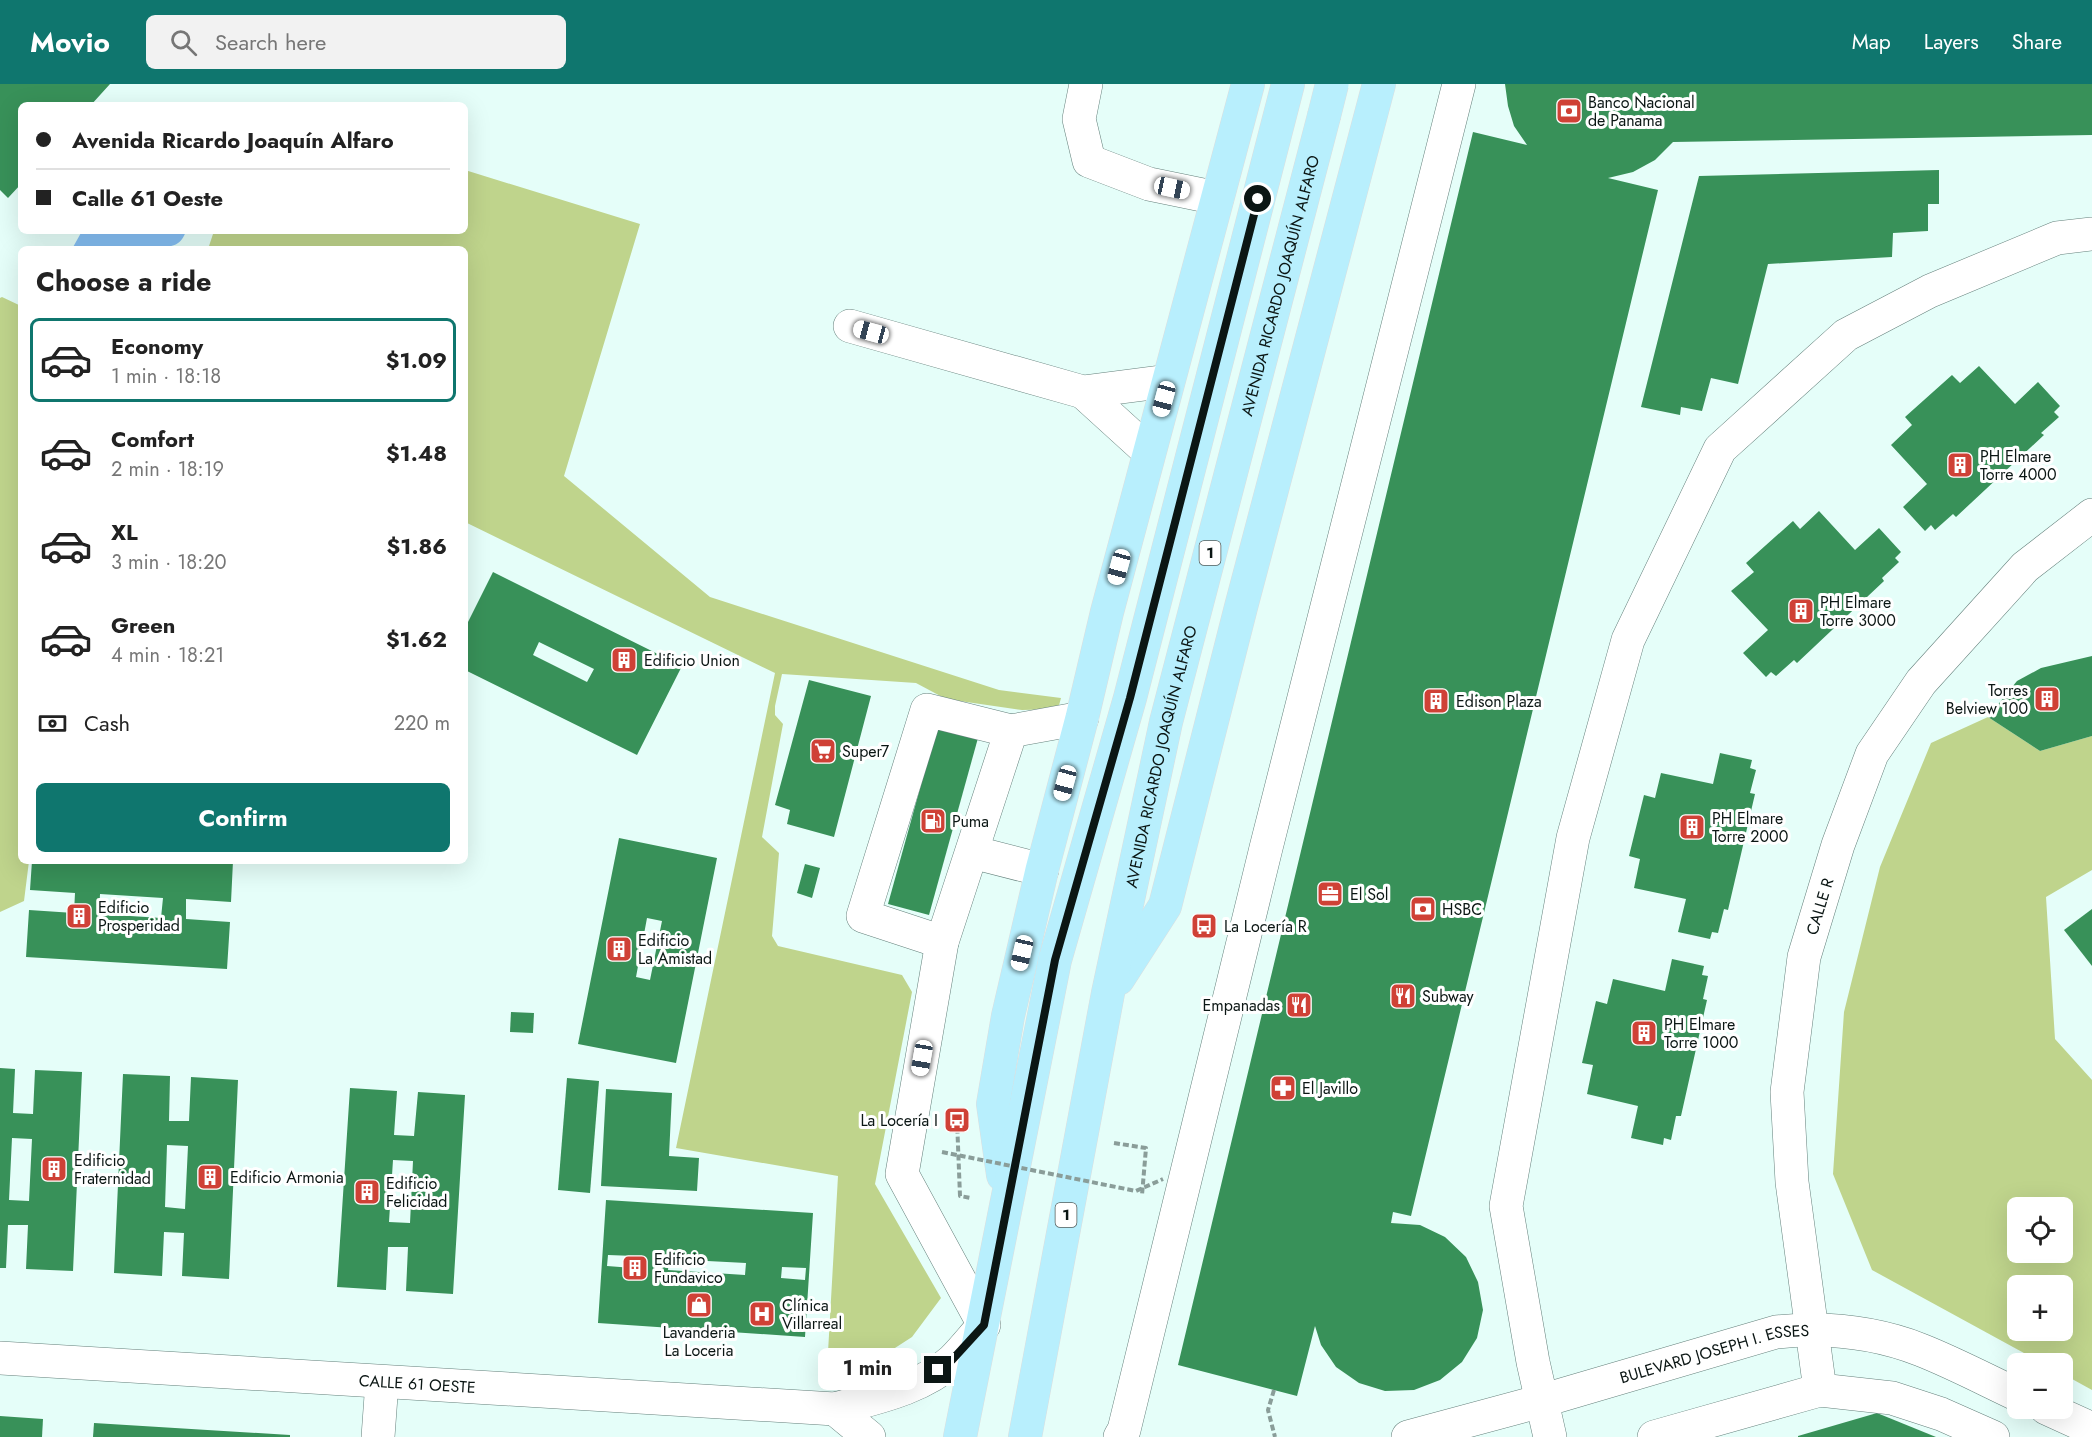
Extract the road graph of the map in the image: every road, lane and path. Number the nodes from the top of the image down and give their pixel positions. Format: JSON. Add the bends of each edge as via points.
{"nodes":[{"id":1,"x":1086,"y":84,"type":"edge"},
{"id":2,"x":1248,"y":84,"type":"edge"},
{"id":3,"x":1323,"y":84,"type":"edge"},
{"id":4,"x":1332,"y":84,"type":"edge"},
{"id":5,"x":1379,"y":84,"type":"edge"},
{"id":6,"x":1460,"y":84,"type":"edge"},
{"id":7,"x":1282,"y":93,"type":"edge"},
{"id":8,"x":1238,"y":118,"type":"junction"},
{"id":9,"x":1363,"y":145,"type":"junction"},
{"id":10,"x":1217,"y":198,"type":"junction"},
{"id":11,"x":2092,"y":234,"type":"edge"},
{"id":12,"x":850,"y":326,"type":"dead end"},
{"id":13,"x":1168,"y":381,"type":"junction"},
{"id":14,"x":1083,"y":392,"type":"junction"},
{"id":15,"x":1149,"y":452,"type":"junction"},
{"id":16,"x":2092,"y":514,"type":"edge"},
{"id":17,"x":1082,"y":718,"type":"junction"},
{"id":18,"x":1011,"y":731,"type":"junction"},
{"id":19,"x":972,"y":852,"type":"junction"},
{"id":20,"x":1042,"y":870,"type":"junction"},
{"id":21,"x":942,"y":942,"type":"junction"},
{"id":22,"x":1108,"y":993,"type":"junction"},
{"id":23,"x":946,"y":1117,"type":"dead end"},
{"id":24,"x":943,"y":1140,"type":"dead end"},
{"id":25,"x":1163,"y":1179,"type":"dead end"},
{"id":26,"x":960,"y":1196,"type":"dead end"},
{"id":27,"x":1007,"y":1202,"type":"junction"},
{"id":28,"x":984,"y":1325,"type":"junction"},
{"id":29,"x":1811,"y":1329,"type":"junction"},
{"id":30,"x":0,"y":1358,"type":"edge"},
{"id":31,"x":382,"y":1382,"type":"junction"},
{"id":32,"x":1274,"y":1390,"type":"dead end"},
{"id":33,"x":1820,"y":1390,"type":"junction"},
{"id":34,"x":2007,"y":1390,"type":"edge"},
{"id":35,"x":1541,"y":1401,"type":"junction"},
{"id":36,"x":834,"y":1409,"type":"junction"},
{"id":37,"x":2070,"y":1419,"type":"edge"},
{"id":38,"x":2092,"y":1429,"type":"edge"},
{"id":39,"x":1123,"y":1435,"type":"edge"},
{"id":40,"x":378,"y":1437,"type":"edge"},
{"id":41,"x":869,"y":1437,"type":"edge"},
{"id":42,"x":960,"y":1437,"type":"edge"},
{"id":43,"x":1025,"y":1437,"type":"edge"},
{"id":44,"x":1275,"y":1437,"type":"edge"},
{"id":45,"x":1408,"y":1437,"type":"edge"},
{"id":46,"x":1550,"y":1437,"type":"edge"},
{"id":47,"x":1654,"y":1437,"type":"edge"},
{"id":48,"x":1993,"y":1437,"type":"edge"}],
"edges":[{"from":1,"to":10,"type":"street","via":[[1079,119],[1089,161],[1149,183]]},
{"from":2,"to":8,"type":"main road"},
{"from":3,"to":9,"type":"main road","via":[[1341,93],[1358,116]]},
{"from":4,"to":22,"type":"main road","name":"AVENIDA RICARDO JOAQUÍN ALFARO","number":"1","bridge":true,"via":[[1166,722]]},
{"from":5,"to":9,"type":"main road"},
{"from":6,"to":39,"type":"street","via":[[1266,848]]},
{"from":7,"to":8,"type":"main road","via":[[1261,93]]},
{"from":7,"to":27,"type":"main road","via":[[1130,698],[1055,960]]},
{"from":8,"to":10,"type":"main road"},
{"from":9,"to":22,"type":"main road","via":[[1165,906]]},
{"from":10,"to":13,"type":"main road"},
{"from":11,"to":35,"type":"street","via":[[2057,238],[1930,291],[1846,335],[1720,448],[1628,640],[1573,838],[1506,1206]]},
{"from":12,"to":14,"type":"street"},
{"from":13,"to":14,"type":"street"},
{"from":13,"to":15,"type":"main road"},
{"from":14,"to":15,"type":"street"},
{"from":15,"to":17,"type":"main road"},
{"from":16,"to":29,"type":"street","name":"CALLE R","via":[[2025,567],[1921,682],[1872,754],[1838,845],[1804,957],[1786,1092],[1792,1182]]},
{"from":17,"to":18,"type":"street"},
{"from":17,"to":20,"type":"main road"},
{"from":18,"to":19,"type":"street"},
{"from":18,"to":21,"type":"street","via":[[927,710],[863,916]]},
{"from":19,"to":20,"type":"street"},
{"from":19,"to":21,"type":"street"},
{"from":20,"to":27,"type":"main road","via":[[1008,1016],[993,1104]]},
{"from":21,"to":28,"type":"street","via":[[902,1174]]},
{"from":22,"to":43,"type":"main road","name":"AVENIDA RICARDO JOAQUÍN ALFARO","number":"1"},
{"from":23,"to":26,"type":"path","via":[[957,1120]]},
{"from":24,"to":25,"type":"path","bridge":true,"via":[[942,1152],[1136,1191]]},
{"from":27,"to":28,"type":"main road"},
{"from":28,"to":36,"type":"street","name":"CALLE 61 OESTE","via":[[952,1360],[922,1380]]},
{"from":28,"to":42,"type":"main road"},
{"from":29,"to":33,"type":"street","name":"CALLE R"},
{"from":29,"to":34,"type":"street","name":"BULEVARD JOSEPH I. ESSES","via":[[1862,1334],[1920,1350]]},
{"from":29,"to":35,"type":"street","name":"BULEVARD JOSEPH I. ESSES","via":[[1776,1332]]},
{"from":30,"to":31,"type":"street","name":"CALLE 61 OESTE"},
{"from":31,"to":36,"type":"street","name":"CALLE 61 OESTE"},
{"from":31,"to":40,"type":"street"},
{"from":32,"to":44,"type":"path","via":[[1268,1410]]},
{"from":33,"to":47,"type":"street"},
{"from":33,"to":48,"type":"street","via":[[1892,1398]]},
{"from":35,"to":45,"type":"street","name":"BULEVARD JOSEPH I. ESSES"},
{"from":35,"to":46,"type":"street"},
{"from":36,"to":41,"type":"street"},
{"from":37,"to":38,"type":"street"}]}
